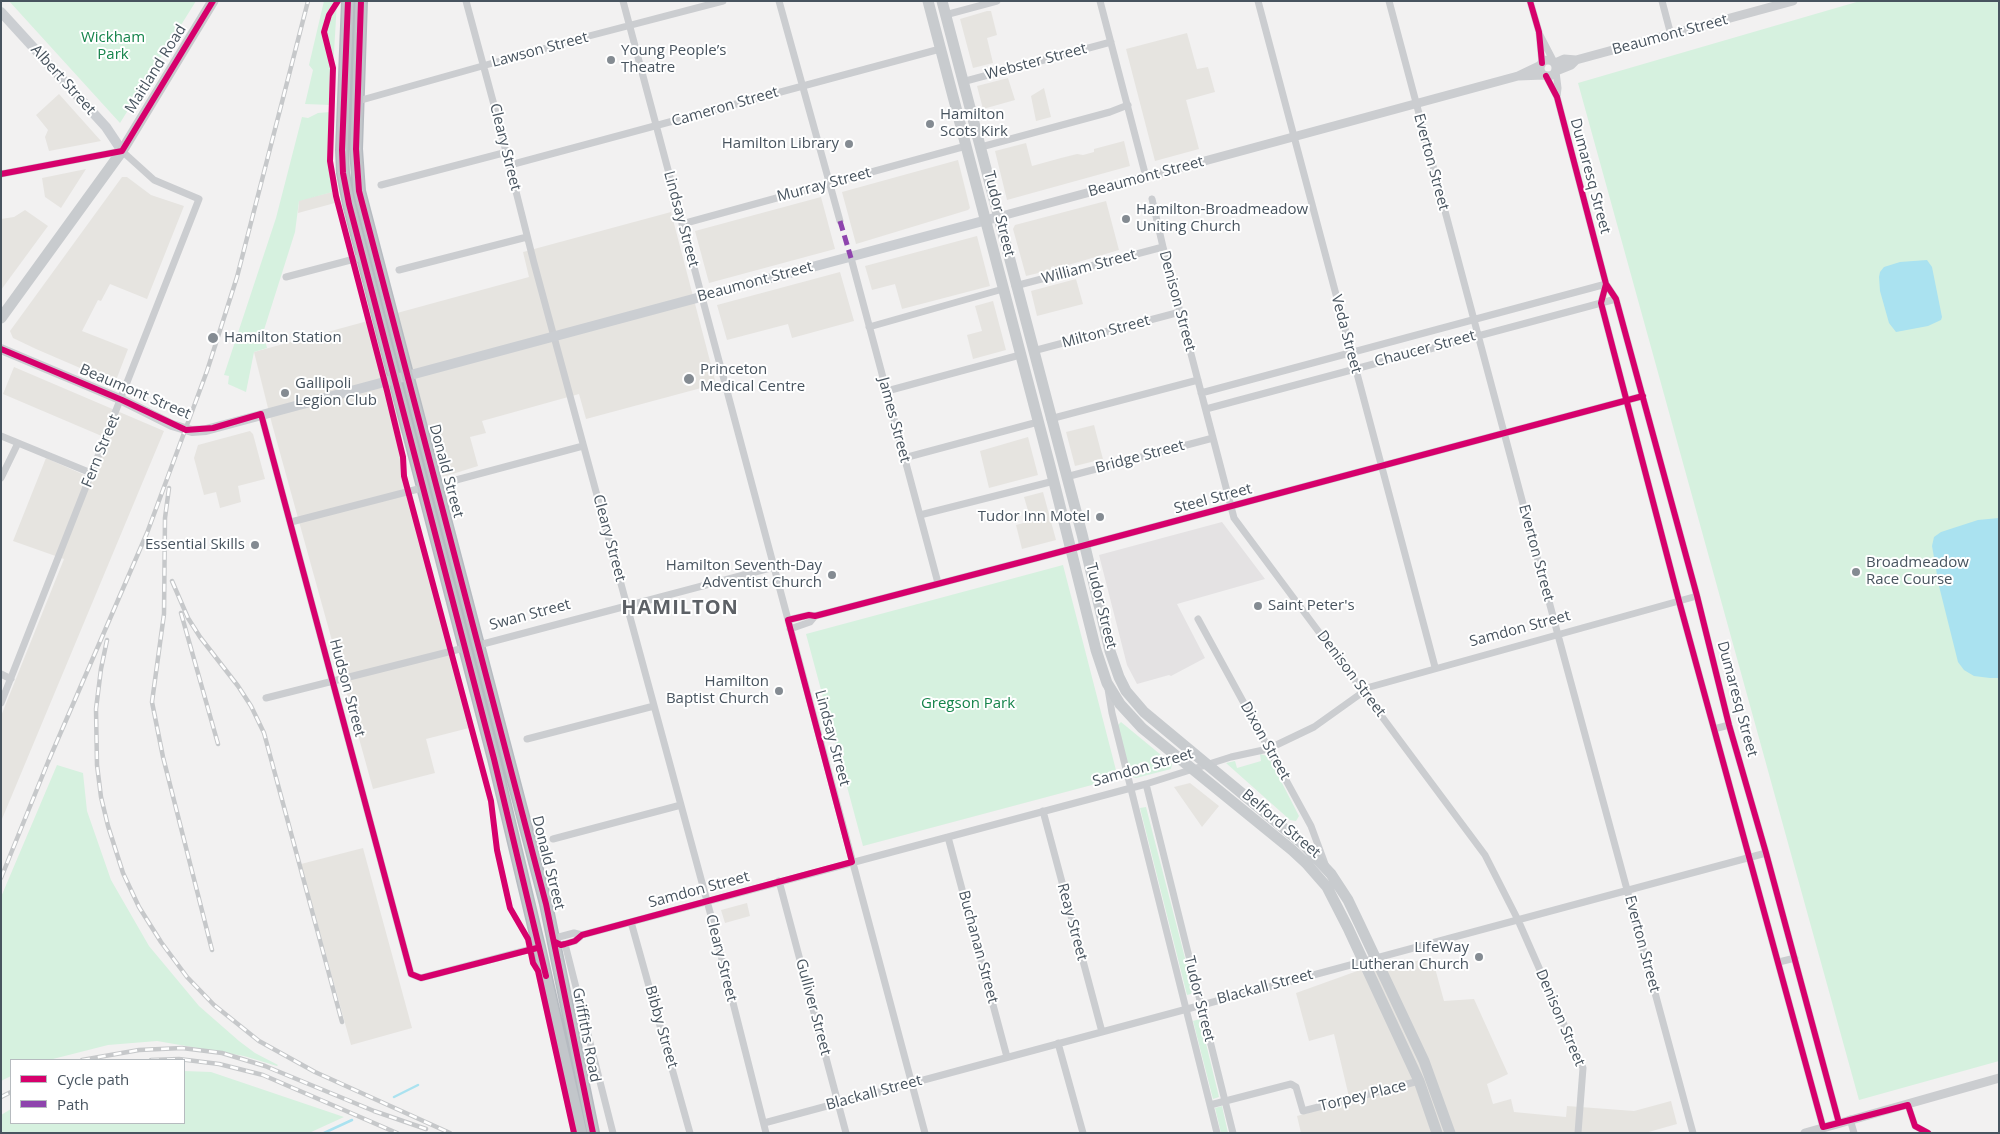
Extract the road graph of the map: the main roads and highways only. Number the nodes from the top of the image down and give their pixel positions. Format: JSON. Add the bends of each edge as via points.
{"nodes":[{"id":1,"x":213,"y":1,"type":"edge"},
{"id":2,"x":348,"y":1,"type":"edge"},
{"id":3,"x":361,"y":1,"type":"edge"},
{"id":4,"x":928,"y":1,"type":"edge"},
{"id":5,"x":942,"y":1,"type":"edge"},
{"id":6,"x":1,"y":12,"type":"edge"},
{"id":7,"x":358,"y":101,"type":"junction"},
{"id":8,"x":343,"y":106,"type":"junction"},
{"id":9,"x":122,"y":151,"type":"junction"},
{"id":10,"x":998,"y":217,"type":"junction"},
{"id":11,"x":986,"y":220,"type":"junction"},
{"id":12,"x":1,"y":318,"type":"edge"},
{"id":13,"x":1,"y":349,"type":"edge"},
{"id":14,"x":408,"y":375,"type":"junction"},
{"id":15,"x":394,"y":378,"type":"junction"},
{"id":16,"x":479,"y":645,"type":"junction"},
{"id":17,"x":464,"y":648,"type":"junction"},
{"id":18,"x":1107,"y":683,"type":"joint"},
{"id":19,"x":1135,"y":702,"type":"joint"},
{"id":20,"x":560,"y":943,"type":"junction"},
{"id":21,"x":539,"y":948,"type":"junction"},
{"id":22,"x":581,"y":1133,"type":"edge"},
{"id":23,"x":593,"y":1133,"type":"edge"},
{"id":24,"x":1437,"y":1133,"type":"edge"},
{"id":25,"x":1450,"y":1133,"type":"edge"}],
"edges":[{"from":1,"to":9,"type":"main road","name":"Maitland Road"},
{"from":2,"to":8,"type":"highway","name":"Donald Street"},
{"from":3,"to":7,"type":"highway","name":"Donald Street"},
{"from":4,"to":11,"type":"main road","name":"Tudor Street"},
{"from":5,"to":10,"type":"main road","name":"Tudor Street"},
{"from":6,"to":9,"type":"main road","name":"Albert Street","via":[[106,127]]},
{"from":7,"to":8,"type":"highway"},
{"from":7,"to":14,"type":"highway","name":"Donald Street","via":[[356,149],[360,191]]},
{"from":8,"to":15,"type":"highway","name":"Donald Street","via":[[343,173]]},
{"from":9,"to":12,"type":"main road","name":"Maitland Road"},
{"from":10,"to":11,"type":"main road","name":"Beaumont Street"},
{"from":10,"to":19,"type":"main road","name":"Tudor Street","via":[[1115,669]]},
{"from":11,"to":14,"type":"main road","name":"Beaumont Street"},
{"from":11,"to":18,"type":"main road","name":"Tudor Street"},
{"from":13,"to":15,"type":"main road","name":"Beaumont Street","via":[[192,431]]},
{"from":14,"to":15,"type":"main road","name":"Beaumont Street"},
{"from":14,"to":16,"type":"highway","name":"Donald Street"},
{"from":15,"to":17,"type":"highway","name":"Donald Street"},
{"from":16,"to":17,"type":"highway","name":"Swan Street"},
{"from":16,"to":20,"type":"highway","name":"Donald Street"},
{"from":17,"to":21,"type":"highway","name":"Donald Street"},
{"from":18,"to":24,"type":"main road","name":"Belford Street","via":[[1134,720],[1292,850],[1334,898],[1419,1081]]},
{"from":19,"to":25,"type":"main road","name":"Belford Street","via":[[1325,866],[1348,900],[1376,958],[1427,1069]]},
{"from":20,"to":21,"type":"highway","name":"Samdon Street"},
{"from":20,"to":23,"type":"highway","name":"Griffiths Road"},
{"from":21,"to":22,"type":"highway","name":"Griffiths Road"}]}
